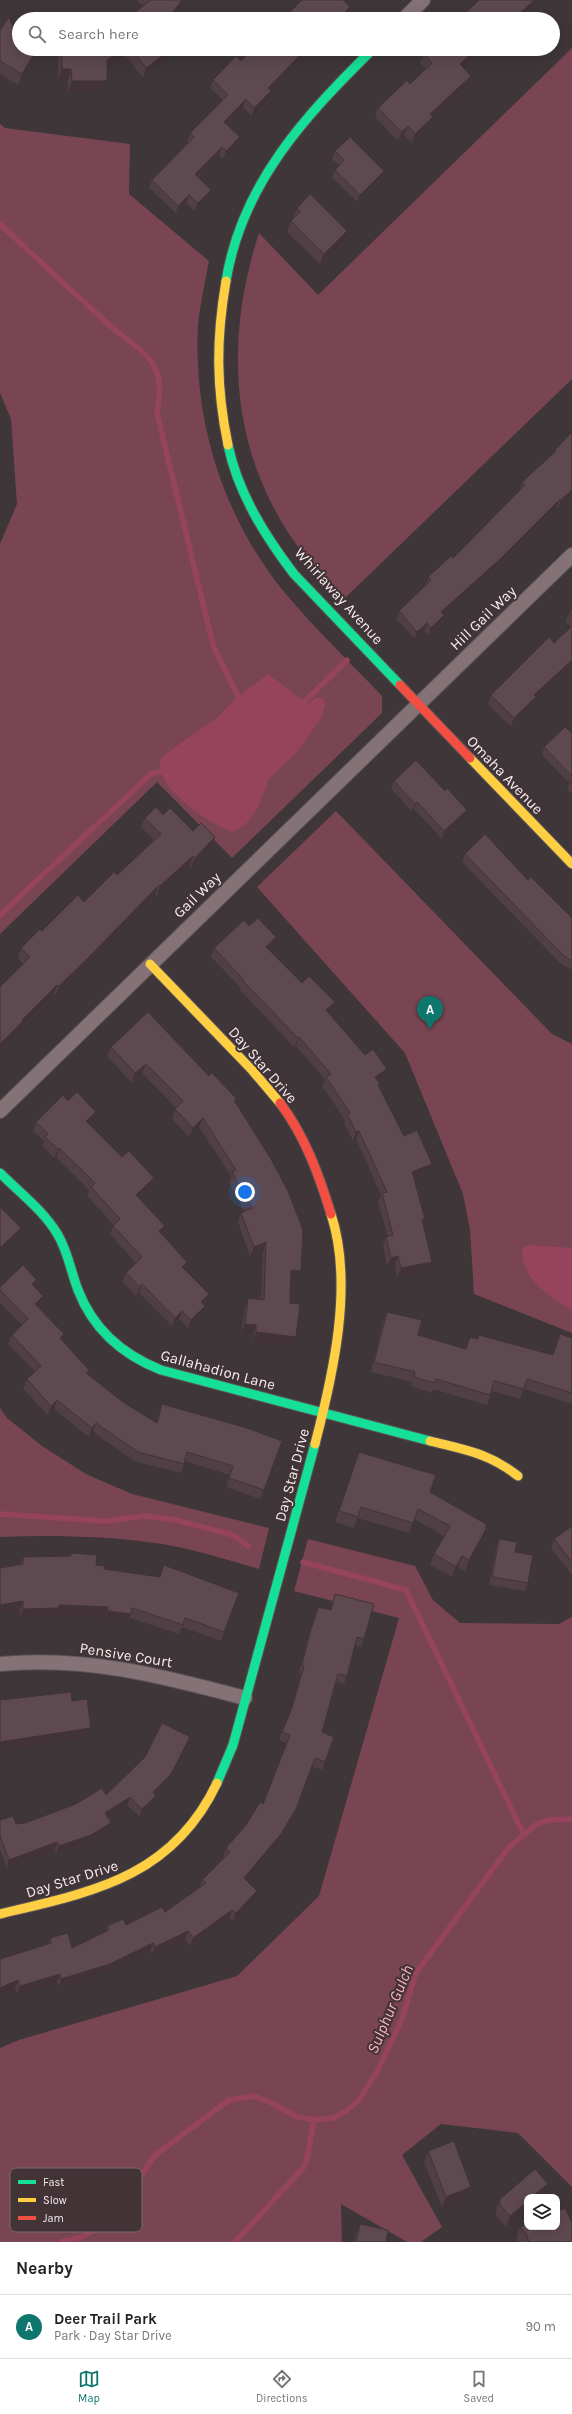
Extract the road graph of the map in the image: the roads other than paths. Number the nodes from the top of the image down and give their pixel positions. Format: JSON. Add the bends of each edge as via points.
{"nodes":[{"id":1,"x":423,"y":0,"type":"edge"},
{"id":2,"x":411,"y":12,"type":"edge"},
{"id":3,"x":366,"y":56,"type":"edge"},
{"id":4,"x":572,"y":555,"type":"edge"},
{"id":5,"x":418,"y":704,"type":"junction"},
{"id":6,"x":572,"y":864,"type":"edge"},
{"id":7,"x":150,"y":964,"type":"junction"},
{"id":8,"x":0,"y":1111,"type":"edge"},
{"id":9,"x":0,"y":1173,"type":"edge"},
{"id":10,"x":323,"y":1412,"type":"junction"},
{"id":11,"x":518,"y":1476,"type":"dead end"},
{"id":12,"x":0,"y":1664,"type":"edge"},
{"id":13,"x":245,"y":1698,"type":"junction"},
{"id":14,"x":0,"y":1914,"type":"edge"}],
"edges":[{"from":1,"to":2,"type":"street"},
{"from":3,"to":5,"type":"street","name":"Whirlaway Avenue","via":[[299,127],[278,154],[256,193],[239,229],[230,258],[220,312],[218,363],[223,418],[233,461],[244,494],[265,533],[304,587]]},
{"from":4,"to":5,"type":"street","name":"Hill Gail Way"},
{"from":5,"to":6,"type":"street","name":"Omaha Avenue"},
{"from":5,"to":7,"type":"street","name":"Gail Way"},
{"from":7,"to":8,"type":"street","name":"Gail Way"},
{"from":7,"to":10,"type":"street","name":"Day Star Drive","via":[[281,1103],[300,1134],[322,1181],[336,1236],[341,1288],[339,1336]]},
{"from":9,"to":10,"type":"street","name":"Gallahadion Lane","via":[[44,1217],[57,1234],[93,1319],[122,1350],[140,1362],[161,1370]]},
{"from":10,"to":11,"type":"street","name":"Gallahadion Lane","via":[[485,1455],[500,1462]]},
{"from":10,"to":13,"type":"street","name":"Day Star Drive"},
{"from":12,"to":13,"type":"street","name":"Pensive Court","via":[[49,1662],[113,1667],[164,1676]]},
{"from":13,"to":14,"type":"street","name":"Day Star Drive","via":[[219,1784],[198,1817],[172,1847],[145,1868],[111,1885]]}]}
